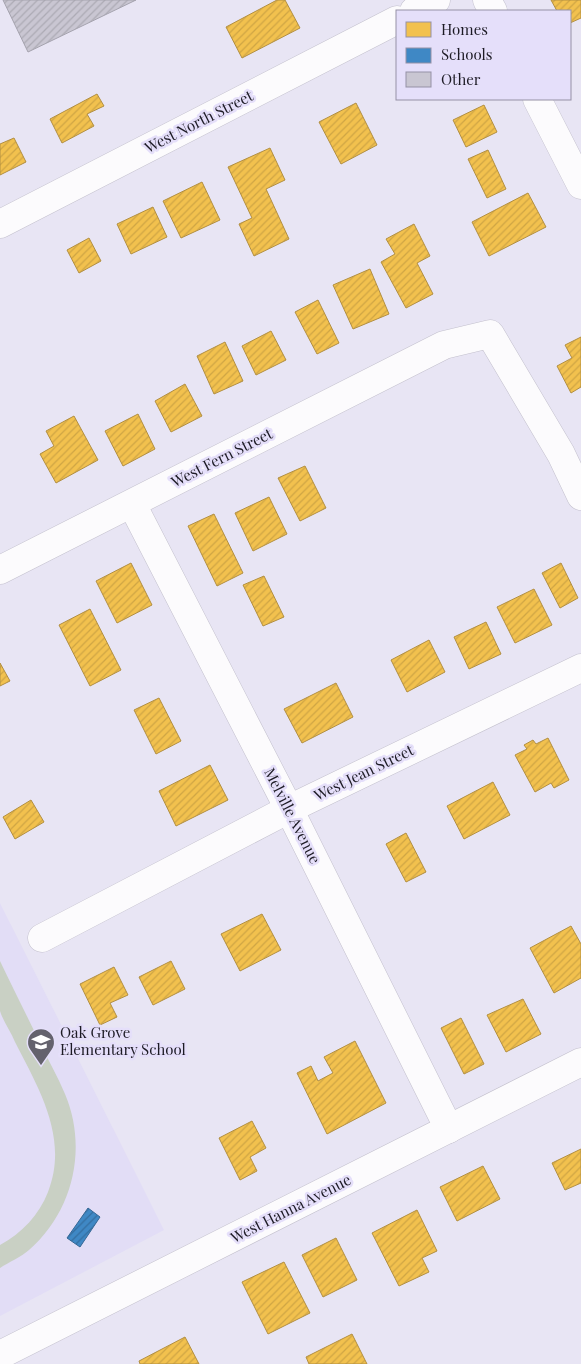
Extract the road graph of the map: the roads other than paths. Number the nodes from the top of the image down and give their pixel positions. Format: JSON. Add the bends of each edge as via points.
{"nodes":[{"id":1,"x":436,"y":0,"type":"edge"},
{"id":2,"x":416,"y":10,"type":"edge"},
{"id":3,"x":396,"y":21,"type":"edge"},
{"id":4,"x":538,"y":100,"type":"edge"},
{"id":5,"x":581,"y":185,"type":"edge"},
{"id":6,"x":0,"y":224,"type":"edge"},
{"id":7,"x":571,"y":448,"type":"edge"},
{"id":8,"x":581,"y":496,"type":"edge"},
{"id":9,"x":132,"y":504,"type":"junction"},
{"id":10,"x":0,"y":570,"type":"edge"},
{"id":11,"x":581,"y":668,"type":"edge"},
{"id":12,"x":289,"y":809,"type":"junction"},
{"id":13,"x":42,"y":938,"type":"dead end"},
{"id":14,"x":581,"y":1062,"type":"edge"},
{"id":15,"x":449,"y":1129,"type":"junction"},
{"id":16,"x":0,"y":1356,"type":"edge"}],
"edges":[{"from":1,"to":2,"type":"street"},
{"from":3,"to":6,"type":"street","name":"West North Street"},
{"from":4,"to":5,"type":"street"},
{"from":7,"to":8,"type":"street"},
{"from":7,"to":9,"type":"street","name":"West Fern Street","via":[[490,334],[444,345]]},
{"from":9,"to":10,"type":"street","name":"West Fern Street"},
{"from":9,"to":12,"type":"street","name":"Melville Avenue"},
{"from":11,"to":12,"type":"street","name":"West Jean Street"},
{"from":12,"to":13,"type":"street","name":"West Jean Street"},
{"from":12,"to":15,"type":"street","name":"Melville Avenue"},
{"from":14,"to":15,"type":"street","name":"West Hanna Avenue"},
{"from":15,"to":16,"type":"street","name":"West Hanna Avenue"}]}
